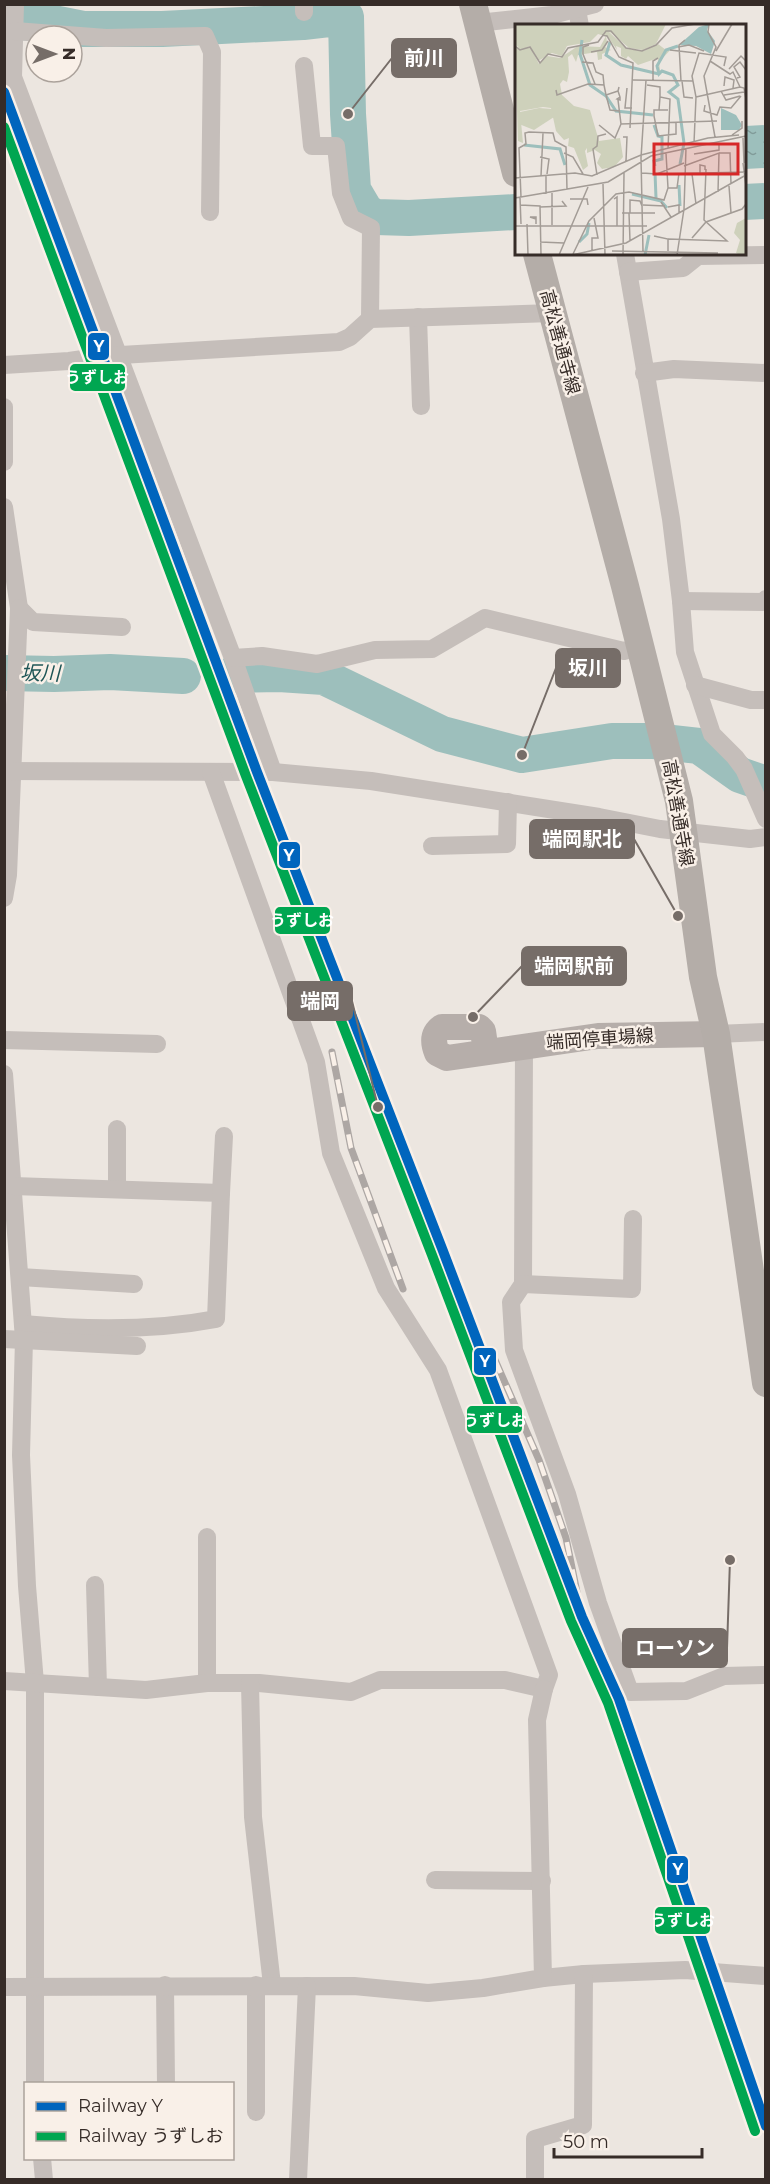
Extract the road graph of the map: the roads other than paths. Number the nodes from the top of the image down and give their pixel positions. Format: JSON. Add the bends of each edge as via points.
{"nodes":[{"id":1,"x":15,"y":4,"type":"edge"},
{"id":2,"x":595,"y":4,"type":"edge"},
{"id":3,"x":578,"y":13,"type":"edge"},
{"id":4,"x":476,"y":14,"type":"edge"},
{"id":5,"x":15,"y":31,"type":"junction"},
{"id":6,"x":304,"y":66,"type":"dead end"},
{"id":7,"x":515,"y":169,"type":"edge"},
{"id":8,"x":210,"y":212,"type":"dead end"},
{"id":9,"x":537,"y":255,"type":"edge"},
{"id":10,"x":765,"y":255,"type":"edge"},
{"id":11,"x":626,"y":263,"type":"edge"},
{"id":12,"x":552,"y":313,"type":"junction"},
{"id":13,"x":418,"y":317,"type":"junction"},
{"id":14,"x":370,"y":319,"type":"junction"},
{"id":15,"x":119,"y":356,"type":"junction"},
{"id":16,"x":4,"y":364,"type":"edge"},
{"id":17,"x":765,"y":373,"type":"edge"},
{"id":18,"x":644,"y":374,"type":"junction"},
{"id":19,"x":421,"y":406,"type":"dead end"},
{"id":20,"x":4,"y":407,"type":"edge"},
{"id":21,"x":4,"y":462,"type":"edge"},
{"id":22,"x":4,"y":507,"type":"edge"},
{"id":23,"x":765,"y":599,"type":"edge"},
{"id":24,"x":681,"y":601,"type":"junction"},
{"id":25,"x":19,"y":608,"type":"junction"},
{"id":26,"x":122,"y":627,"type":"dead end"},
{"id":27,"x":640,"y":647,"type":"junction"},
{"id":28,"x":233,"y":658,"type":"junction"},
{"id":29,"x":13,"y":662,"type":"edge"},
{"id":30,"x":695,"y":685,"type":"junction"},
{"id":31,"x":765,"y":700,"type":"edge"},
{"id":32,"x":9,"y":771,"type":"edge"},
{"id":33,"x":211,"y":772,"type":"junction"},
{"id":34,"x":273,"y":772,"type":"junction"},
{"id":35,"x":508,"y":802,"type":"junction"},
{"id":36,"x":765,"y":819,"type":"edge"},
{"id":37,"x":683,"y":831,"type":"junction"},
{"id":38,"x":765,"y":837,"type":"edge"},
{"id":39,"x":432,"y":846,"type":"dead end"},
{"id":40,"x":4,"y":898,"type":"edge"},
{"id":41,"x":765,"y":1032,"type":"edge"},
{"id":42,"x":716,"y":1034,"type":"junction"},
{"id":43,"x":4,"y":1040,"type":"edge"},
{"id":44,"x":157,"y":1044,"type":"dead end"},
{"id":45,"x":524,"y":1045,"type":"junction"},
{"id":46,"x":486,"y":1052,"type":"dead end"},
{"id":47,"x":4,"y":1074,"type":"edge"},
{"id":48,"x":117,"y":1128,"type":"dead end"},
{"id":49,"x":224,"y":1136,"type":"dead end"},
{"id":50,"x":13,"y":1186,"type":"junction"},
{"id":51,"x":117,"y":1190,"type":"junction"},
{"id":52,"x":221,"y":1193,"type":"junction"},
{"id":53,"x":633,"y":1219,"type":"dead end"},
{"id":54,"x":11,"y":1231,"type":"edge"},
{"id":55,"x":20,"y":1277,"type":"junction"},
{"id":56,"x":134,"y":1284,"type":"dead end"},
{"id":57,"x":523,"y":1284,"type":"junction"},
{"id":58,"x":24,"y":1332,"type":"junction"},
{"id":59,"x":4,"y":1338,"type":"edge"},
{"id":60,"x":137,"y":1346,"type":"dead end"},
{"id":61,"x":765,"y":1383,"type":"edge"},
{"id":62,"x":207,"y":1537,"type":"dead end"},
{"id":63,"x":95,"y":1585,"type":"dead end"},
{"id":64,"x":765,"y":1675,"type":"edge"},
{"id":65,"x":4,"y":1681,"type":"edge"},
{"id":66,"x":35,"y":1683,"type":"junction"},
{"id":67,"x":207,"y":1683,"type":"junction"},
{"id":68,"x":250,"y":1683,"type":"junction"},
{"id":69,"x":98,"y":1687,"type":"junction"},
{"id":70,"x":544,"y":1689,"type":"junction"},
{"id":71,"x":435,"y":1880,"type":"dead end"},
{"id":72,"x":542,"y":1881,"type":"junction"},
{"id":73,"x":584,"y":1974,"type":"junction"},
{"id":74,"x":765,"y":1976,"type":"edge"},
{"id":75,"x":543,"y":1978,"type":"junction"},
{"id":76,"x":165,"y":1985,"type":"junction"},
{"id":77,"x":264,"y":1985,"type":"junction"},
{"id":78,"x":37,"y":1986,"type":"junction"},
{"id":79,"x":307,"y":1986,"type":"junction"},
{"id":80,"x":4,"y":1987,"type":"edge"},
{"id":81,"x":35,"y":2082,"type":"edge"},
{"id":82,"x":165,"y":2082,"type":"edge"},
{"id":83,"x":256,"y":2112,"type":"dead end"},
{"id":84,"x":42,"y":2160,"type":"edge"},
{"id":85,"x":44,"y":2180,"type":"edge"},
{"id":86,"x":298,"y":2180,"type":"edge"},
{"id":87,"x":535,"y":2180,"type":"edge"}],
"edges":[{"from":1,"to":5,"type":"street"},
{"from":2,"to":3,"type":"street"},
{"from":3,"to":4,"type":"street"},
{"from":4,"to":7,"type":"main road"},
{"from":5,"to":8,"type":"street","via":[[106,38],[205,36],[212,52]]},
{"from":5,"to":15,"type":"street","via":[[13,77]]},
{"from":6,"to":14,"type":"street","via":[[312,146],[336,146],[341,193],[351,218],[371,228]]},
{"from":9,"to":12,"type":"main road","name":"高松善通寺線"},
{"from":10,"to":11,"type":"street","via":[[698,256],[682,268]]},
{"from":11,"to":18,"type":"street"},
{"from":12,"to":13,"type":"street"},
{"from":12,"to":27,"type":"main road","name":"高松善通寺線"},
{"from":13,"to":14,"type":"street"},
{"from":13,"to":19,"type":"street"},
{"from":14,"to":15,"type":"street","via":[[339,342]]},
{"from":15,"to":16,"type":"street"},
{"from":15,"to":28,"type":"street"},
{"from":17,"to":18,"type":"street","via":[[674,369]]},
{"from":18,"to":24,"type":"street","via":[[671,519]]},
{"from":20,"to":21,"type":"street"},
{"from":22,"to":25,"type":"street"},
{"from":23,"to":24,"type":"street"},
{"from":24,"to":30,"type":"street","via":[[685,652]]},
{"from":25,"to":26,"type":"street","via":[[33,622]]},
{"from":25,"to":29,"type":"street"},
{"from":27,"to":28,"type":"street","via":[[624,651],[485,618],[432,650],[375,650],[318,664],[262,656]]},
{"from":27,"to":37,"type":"main road","name":"高松善通寺線"},
{"from":28,"to":34,"type":"street"},
{"from":29,"to":32,"type":"street"},
{"from":30,"to":31,"type":"street"},
{"from":30,"to":36,"type":"street","via":[[712,734],[744,769]]},
{"from":32,"to":33,"type":"street"},
{"from":32,"to":40,"type":"street","via":[[8,875]]},
{"from":33,"to":34,"type":"street"},
{"from":33,"to":70,"type":"street","via":[[316,1062],[331,1153],[386,1288],[438,1370],[549,1674]]},
{"from":34,"to":35,"type":"street","via":[[371,781]]},
{"from":35,"to":37,"type":"street"},
{"from":35,"to":39,"type":"street","via":[[507,844]]},
{"from":37,"to":38,"type":"street","via":[[750,839]]},
{"from":37,"to":42,"type":"main road","name":"高松善通寺線","via":[[703,977]]},
{"from":41,"to":42,"type":"street"},
{"from":42,"to":45,"type":"main road","name":"端岡停車場線","via":[[598,1035]]},
{"from":42,"to":61,"type":"main road","name":"高松善通寺線"},
{"from":43,"to":44,"type":"street"},
{"from":45,"to":46,"type":"main road","name":"端岡停車場線"},
{"from":45,"to":57,"type":"street"},
{"from":47,"to":50,"type":"street"},
{"from":48,"to":51,"type":"street"},
{"from":49,"to":52,"type":"street"},
{"from":50,"to":51,"type":"street"},
{"from":50,"to":54,"type":"street"},
{"from":51,"to":52,"type":"street"},
{"from":52,"to":58,"type":"street","via":[[216,1319],[188,1324]]},
{"from":53,"to":57,"type":"street","via":[[632,1289]]},
{"from":54,"to":55,"type":"street"},
{"from":55,"to":56,"type":"street"},
{"from":55,"to":58,"type":"street"},
{"from":57,"to":64,"type":"street","via":[[511,1302],[514,1350],[567,1494],[598,1603],[630,1692],[686,1691],[724,1676]]},
{"from":58,"to":59,"type":"street"},
{"from":58,"to":60,"type":"street"},
{"from":58,"to":66,"type":"street","via":[[21,1455]]},
{"from":62,"to":67,"type":"street"},
{"from":63,"to":69,"type":"street"},
{"from":65,"to":66,"type":"street"},
{"from":66,"to":69,"type":"street"},
{"from":66,"to":78,"type":"street"},
{"from":67,"to":68,"type":"street"},
{"from":67,"to":69,"type":"street","via":[[146,1690]]},
{"from":68,"to":70,"type":"street","via":[[351,1692],[380,1680],[505,1680]]},
{"from":68,"to":77,"type":"street","via":[[253,1817]]},
{"from":70,"to":72,"type":"street","via":[[537,1719]]},
{"from":71,"to":72,"type":"street"},
{"from":72,"to":75,"type":"street"},
{"from":73,"to":74,"type":"street","via":[[685,1970]]},
{"from":73,"to":75,"type":"street"},
{"from":73,"to":87,"type":"street","via":[[583,2125],[535,2139]]},
{"from":75,"to":79,"type":"street","via":[[428,1993]]},
{"from":76,"to":77,"type":"street"},
{"from":76,"to":78,"type":"street"},
{"from":76,"to":82,"type":"street"},
{"from":77,"to":79,"type":"street"},
{"from":77,"to":83,"type":"street"},
{"from":78,"to":80,"type":"street"},
{"from":78,"to":81,"type":"street"},
{"from":79,"to":86,"type":"street"},
{"from":84,"to":85,"type":"street"}]}
